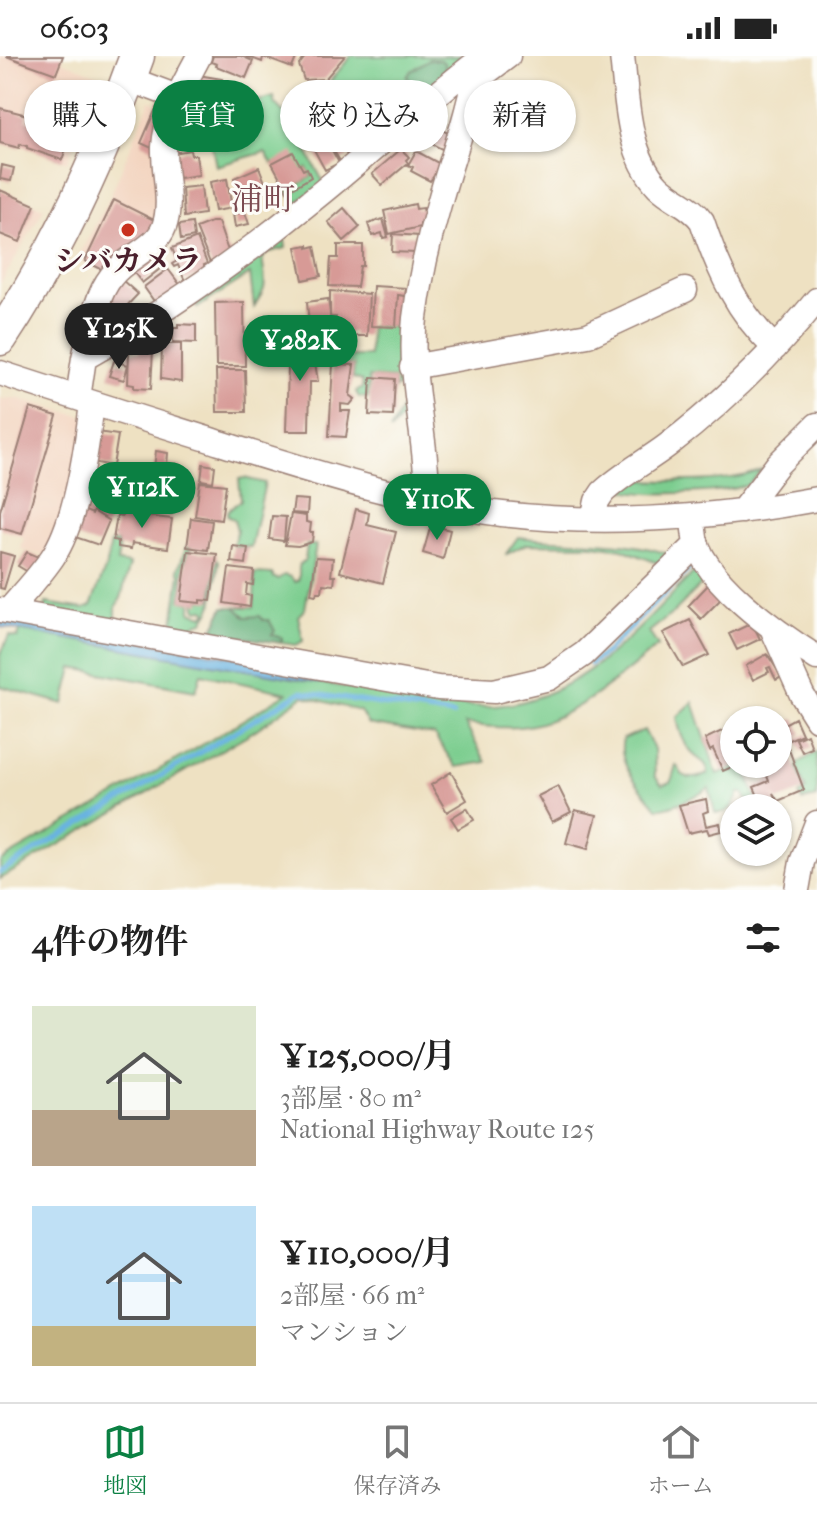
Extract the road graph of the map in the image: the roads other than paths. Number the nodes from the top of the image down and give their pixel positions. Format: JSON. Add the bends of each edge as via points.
{"nodes":[{"id":1,"x":199,"y":56,"type":"edge"},
{"id":2,"x":508,"y":56,"type":"edge"},
{"id":3,"x":622,"y":56,"type":"edge"},
{"id":4,"x":477,"y":64,"type":"edge"},
{"id":5,"x":133,"y":68,"type":"edge"},
{"id":6,"x":186,"y":80,"type":"edge"},
{"id":7,"x":152,"y":81,"type":"edge"},
{"id":8,"x":165,"y":152,"type":"edge"},
{"id":9,"x":685,"y":290,"type":"dead end"},
{"id":10,"x":817,"y":300,"type":"edge"},
{"id":11,"x":0,"y":338,"type":"edge"},
{"id":12,"x":775,"y":348,"type":"junction"},
{"id":13,"x":84,"y":358,"type":"junction"},
{"id":14,"x":412,"y":367,"type":"junction"},
{"id":15,"x":0,"y":373,"type":"edge"},
{"id":16,"x":85,"y":400,"type":"junction"},
{"id":17,"x":817,"y":425,"type":"edge"},
{"id":18,"x":817,"y":499,"type":"edge"},
{"id":19,"x":427,"y":501,"type":"junction"},
{"id":20,"x":742,"y":511,"type":"junction"},
{"id":21,"x":693,"y":516,"type":"junction"},
{"id":22,"x":593,"y":519,"type":"junction"},
{"id":23,"x":695,"y":546,"type":"junction"},
{"id":24,"x":3,"y":615,"type":"edge"},
{"id":25,"x":773,"y":630,"type":"junction"},
{"id":26,"x":817,"y":658,"type":"edge"},
{"id":27,"x":817,"y":719,"type":"edge"},
{"id":28,"x":817,"y":823,"type":"edge"},
{"id":29,"x":797,"y":890,"type":"edge"}],
"edges":[{"from":1,"to":6,"type":"street"},
{"from":2,"to":4,"type":"street"},
{"from":3,"to":12,"type":"street","via":[[629,120],[651,179],[702,221],[733,296]]},
{"from":4,"to":13,"type":"street","via":[[240,256]]},
{"from":4,"to":14,"type":"street","via":[[469,109],[428,244]]},
{"from":5,"to":7,"type":"street"},
{"from":5,"to":11,"type":"highway","via":[[80,193]]},
{"from":8,"to":13,"type":"street","via":[[164,228],[122,264],[103,289]]},
{"from":9,"to":14,"type":"street","via":[[588,335]]},
{"from":10,"to":12,"type":"street"},
{"from":12,"to":22,"type":"street","via":[[669,445],[611,485],[597,501]]},
{"from":13,"to":16,"type":"street"},
{"from":14,"to":19,"type":"street","via":[[427,463]]},
{"from":15,"to":16,"type":"street"},
{"from":16,"to":19,"type":"street","via":[[357,485]]},
{"from":16,"to":24,"type":"street","via":[[81,470],[62,538],[54,556]]},
{"from":17,"to":20,"type":"street"},
{"from":18,"to":20,"type":"street"},
{"from":19,"to":22,"type":"street","via":[[503,514]]},
{"from":20,"to":21,"type":"street"},
{"from":21,"to":22,"type":"street"},
{"from":21,"to":23,"type":"street"},
{"from":23,"to":24,"type":"street","via":[[584,654],[549,678],[494,691],[438,688]]},
{"from":23,"to":25,"type":"street","via":[[712,574]]},
{"from":25,"to":26,"type":"street"},
{"from":25,"to":27,"type":"street"},
{"from":28,"to":29,"type":"street"}]}
